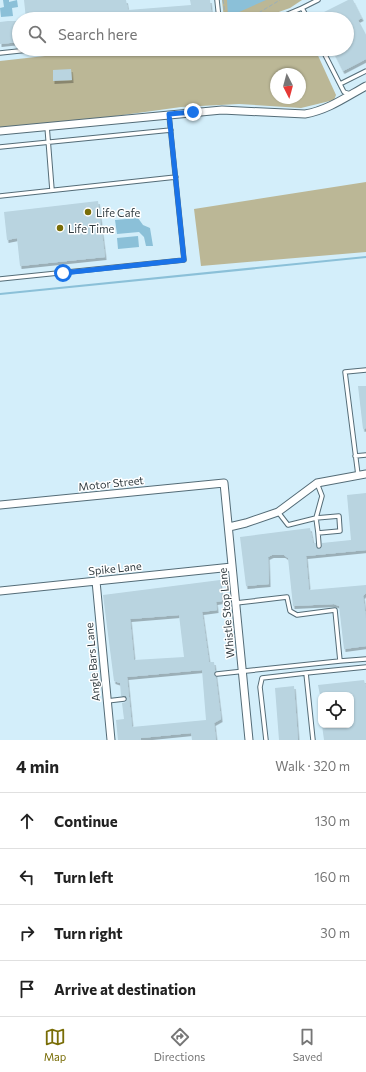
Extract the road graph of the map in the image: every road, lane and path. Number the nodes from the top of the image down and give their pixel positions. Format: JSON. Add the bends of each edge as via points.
{"nodes":[{"id":1,"x":217,"y":0,"type":"edge"},
{"id":2,"x":223,"y":0,"type":"edge"},
{"id":3,"x":280,"y":0,"type":"edge"},
{"id":4,"x":318,"y":0,"type":"edge"},
{"id":5,"x":302,"y":8,"type":"junction"},
{"id":6,"x":218,"y":12,"type":"edge"},
{"id":7,"x":225,"y":12,"type":"edge"},
{"id":8,"x":259,"y":12,"type":"edge"},
{"id":9,"x":293,"y":12,"type":"edge"},
{"id":10,"x":304,"y":12,"type":"edge"},
{"id":11,"x":12,"y":52,"type":"edge"},
{"id":12,"x":0,"y":53,"type":"edge"},
{"id":13,"x":326,"y":56,"type":"edge"},
{"id":14,"x":366,"y":71,"type":"edge"},
{"id":15,"x":340,"y":84,"type":"junction"},
{"id":16,"x":366,"y":86,"type":"edge"},
{"id":17,"x":351,"y":94,"type":"junction"},
{"id":18,"x":169,"y":114,"type":"junction"},
{"id":19,"x":47,"y":126,"type":"junction"},
{"id":20,"x":171,"y":130,"type":"junction"},
{"id":21,"x":0,"y":131,"type":"edge"},
{"id":22,"x":48,"y":142,"type":"junction"},
{"id":23,"x":0,"y":147,"type":"edge"},
{"id":24,"x":176,"y":177,"type":"junction"},
{"id":25,"x":52,"y":190,"type":"junction"},
{"id":26,"x":0,"y":196,"type":"edge"},
{"id":27,"x":0,"y":279,"type":"edge"},
{"id":28,"x":366,"y":370,"type":"edge"},
{"id":29,"x":366,"y":455,"type":"edge"},
{"id":30,"x":355,"y":456,"type":"junction"},
{"id":31,"x":366,"y":474,"type":"edge"},
{"id":32,"x":358,"y":475,"type":"junction"},
{"id":33,"x":224,"y":483,"type":"joint"},
{"id":34,"x":316,"y":483,"type":"junction"},
{"id":35,"x":0,"y":505,"type":"edge"},
{"id":36,"x":278,"y":512,"type":"junction"},
{"id":37,"x":316,"y":518,"type":"junction"},
{"id":38,"x":229,"y":527,"type":"junction"},
{"id":39,"x":318,"y":533,"type":"junction"},
{"id":40,"x":319,"y":546,"type":"dead end"},
{"id":41,"x":232,"y":567,"type":"junction"},
{"id":42,"x":96,"y":581,"type":"junction"},
{"id":43,"x":0,"y":591,"type":"edge"},
{"id":44,"x":236,"y":603,"type":"junction"},
{"id":45,"x":366,"y":659,"type":"edge"},
{"id":46,"x":340,"y":661,"type":"junction"},
{"id":47,"x":366,"y":667,"type":"edge"},
{"id":48,"x":242,"y":670,"type":"junction"},
{"id":49,"x":306,"y":673,"type":"junction"},
{"id":50,"x":217,"y":674,"type":"dead end"},
{"id":51,"x":124,"y":699,"type":"dead end"},
{"id":52,"x":107,"y":701,"type":"junction"},
{"id":53,"x":111,"y":740,"type":"edge"},
{"id":54,"x":249,"y":740,"type":"edge"},
{"id":55,"x":266,"y":740,"type":"edge"},
{"id":56,"x":313,"y":740,"type":"edge"}],
"edges":[{"from":1,"to":6,"type":"lane"},
{"from":2,"to":7,"type":"path"},
{"from":3,"to":8,"type":"path"},
{"from":4,"to":5,"type":"lane"},
{"from":5,"to":9,"type":"lane"},
{"from":5,"to":10,"type":"lane"},
{"from":11,"to":12,"type":"lane"},
{"from":13,"to":15,"type":"lane"},
{"from":14,"to":15,"type":"lane"},
{"from":15,"to":17,"type":"lane","via":[[344,92]]},
{"from":16,"to":17,"type":"street"},
{"from":17,"to":18,"type":"street","via":[[317,112],[305,114],[222,110]]},
{"from":18,"to":19,"type":"street"},
{"from":18,"to":20,"type":"lane"},
{"from":19,"to":21,"type":"street"},
{"from":19,"to":22,"type":"lane"},
{"from":20,"to":22,"type":"lane"},
{"from":20,"to":24,"type":"lane"},
{"from":22,"to":23,"type":"lane"},
{"from":22,"to":25,"type":"lane"},
{"from":24,"to":25,"type":"lane"},
{"from":24,"to":27,"type":"lane","via":[[184,260]]},
{"from":25,"to":26,"type":"lane"},
{"from":28,"to":30,"type":"lane","via":[[345,372]]},
{"from":29,"to":30,"type":"lane"},
{"from":30,"to":32,"type":"lane"},
{"from":31,"to":32,"type":"street"},
{"from":32,"to":34,"type":"street"},
{"from":33,"to":35,"type":"street","name":"Motor Street"},
{"from":33,"to":38,"type":"street","name":"Whistle Stop Lane"},
{"from":34,"to":36,"type":"street"},
{"from":34,"to":37,"type":"lane","via":[[322,496]]},
{"from":36,"to":37,"type":"lane","via":[[288,525]]},
{"from":36,"to":38,"type":"street"},
{"from":37,"to":39,"type":"lane"},
{"from":37,"to":39,"type":"lane","via":[[339,516],[340,531]]},
{"from":38,"to":41,"type":"street","name":"Whistle Stop Lane"},
{"from":39,"to":40,"type":"lane"},
{"from":41,"to":42,"type":"street","name":"Spike Lane"},
{"from":41,"to":44,"type":"street","name":"Whistle Stop Lane"},
{"from":42,"to":43,"type":"street","name":"Spike Lane"},
{"from":42,"to":52,"type":"street","name":"Angle Bars Lane"},
{"from":44,"to":46,"type":"lane","via":[[288,597],[290,611],[297,614],[335,610]]},
{"from":44,"to":48,"type":"street","name":"Whistle Stop Lane"},
{"from":45,"to":46,"type":"lane"},
{"from":46,"to":48,"type":"lane"},
{"from":47,"to":49,"type":"lane"},
{"from":48,"to":50,"type":"lane"},
{"from":48,"to":54,"type":"street","name":"Whistle Stop Lane"},
{"from":49,"to":55,"type":"lane","via":[[262,678],[260,687]]},
{"from":49,"to":56,"type":"lane"},
{"from":51,"to":52,"type":"lane"},
{"from":52,"to":53,"type":"street","name":"Angle Bars Lane"}]}
